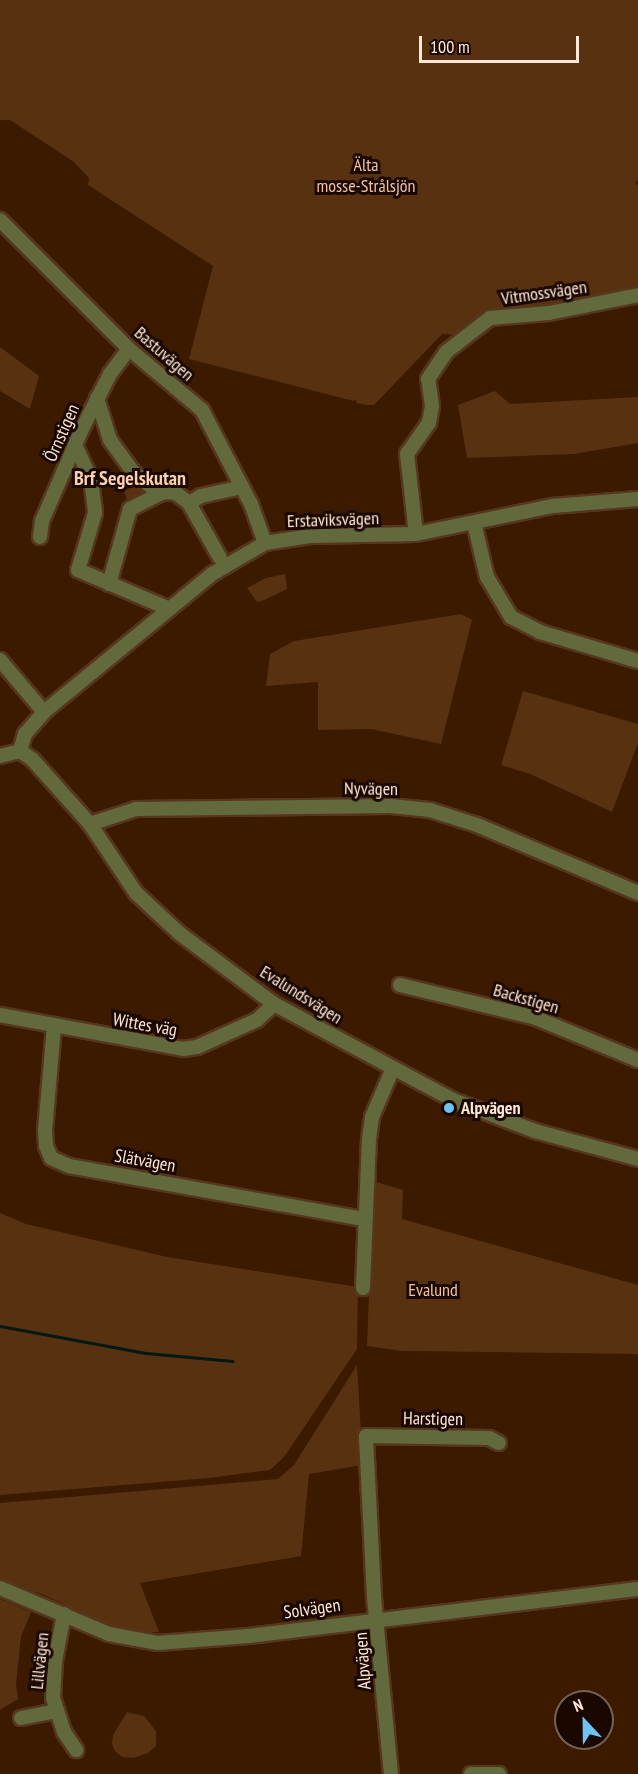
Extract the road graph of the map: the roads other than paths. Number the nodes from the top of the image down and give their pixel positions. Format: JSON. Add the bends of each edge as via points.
{"nodes":[{"id":1,"x":0,"y":220,"type":"edge"},
{"id":2,"x":638,"y":295,"type":"edge"},
{"id":3,"x":129,"y":349,"type":"junction"},
{"id":4,"x":98,"y":398,"type":"junction"},
{"id":5,"x":75,"y":445,"type":"junction"},
{"id":6,"x":242,"y":488,"type":"junction"},
{"id":7,"x":160,"y":494,"type":"junction"},
{"id":8,"x":638,"y":499,"type":"edge"},
{"id":9,"x":189,"y":503,"type":"junction"},
{"id":10,"x":474,"y":523,"type":"junction"},
{"id":11,"x":416,"y":534,"type":"junction"},
{"id":12,"x":40,"y":537,"type":"dead end"},
{"id":13,"x":266,"y":543,"type":"junction"},
{"id":14,"x":220,"y":558,"type":"dead end"},
{"id":15,"x":109,"y":584,"type":"junction"},
{"id":16,"x":168,"y":608,"type":"junction"},
{"id":17,"x":0,"y":660,"type":"edge"},
{"id":18,"x":638,"y":661,"type":"edge"},
{"id":19,"x":44,"y":712,"type":"junction"},
{"id":20,"x":20,"y":751,"type":"junction"},
{"id":21,"x":0,"y":756,"type":"edge"},
{"id":22,"x":90,"y":824,"type":"junction"},
{"id":23,"x":638,"y":893,"type":"edge"},
{"id":24,"x":400,"y":985,"type":"dead end"},
{"id":25,"x":274,"y":1004,"type":"junction"},
{"id":26,"x":0,"y":1015,"type":"edge"},
{"id":27,"x":54,"y":1027,"type":"junction"},
{"id":28,"x":638,"y":1060,"type":"edge"},
{"id":29,"x":393,"y":1068,"type":"junction"},
{"id":30,"x":638,"y":1159,"type":"edge"},
{"id":31,"x":365,"y":1219,"type":"junction"},
{"id":32,"x":363,"y":1288,"type":"dead end"},
{"id":33,"x":366,"y":1436,"type":"joint"},
{"id":34,"x":499,"y":1443,"type":"dead end"},
{"id":35,"x":0,"y":1588,"type":"edge"},
{"id":36,"x":638,"y":1589,"type":"edge"},
{"id":37,"x":64,"y":1614,"type":"junction"},
{"id":38,"x":377,"y":1618,"type":"junction"},
{"id":39,"x":57,"y":1711,"type":"junction"},
{"id":40,"x":21,"y":1718,"type":"dead end"},
{"id":41,"x":76,"y":1750,"type":"dead end"},
{"id":42,"x":391,"y":1774,"type":"edge"},
{"id":43,"x":471,"y":1774,"type":"edge"},
{"id":44,"x":499,"y":1774,"type":"edge"}],
"edges":[{"from":1,"to":3,"type":"street","name":"Bastuvägen"},
{"from":2,"to":11,"type":"street","name":"Vitmossvägen","via":[[549,313],[490,318],[446,352],[428,379],[432,406],[429,423],[407,454]]},
{"from":3,"to":4,"type":"street","name":"Örnstigen"},
{"from":3,"to":6,"type":"street","name":"Bastuvägen","via":[[202,410]]},
{"from":4,"to":5,"type":"street","name":"Örnstigen"},
{"from":4,"to":7,"type":"street","via":[[110,440],[133,472]]},
{"from":5,"to":12,"type":"street","name":"Örnstigen","via":[[42,521]]},
{"from":5,"to":15,"type":"street","via":[[91,479],[95,513],[77,566]]},
{"from":6,"to":9,"type":"street","via":[[201,496]]},
{"from":6,"to":13,"type":"street","name":"Bastuvägen"},
{"from":7,"to":9,"type":"street","via":[[171,492]]},
{"from":7,"to":15,"type":"street","via":[[130,509]]},
{"from":8,"to":10,"type":"street","name":"Erstaviksvägen","via":[[553,506]]},
{"from":9,"to":14,"type":"street"},
{"from":10,"to":11,"type":"street","name":"Erstaviksvägen"},
{"from":10,"to":18,"type":"street","via":[[487,577],[511,617],[540,632]]},
{"from":11,"to":13,"type":"street","name":"Erstaviksvägen","via":[[311,536]]},
{"from":13,"to":16,"type":"street","name":"Erstaviksvägen","via":[[212,574]]},
{"from":15,"to":16,"type":"street"},
{"from":16,"to":19,"type":"street","name":"Erstaviksvägen"},
{"from":17,"to":19,"type":"street"},
{"from":19,"to":20,"type":"street","name":"Erstaviksvägen","via":[[25,734]]},
{"from":20,"to":21,"type":"street"},
{"from":20,"to":22,"type":"street","name":"Evalundsvägen","via":[[32,759]]},
{"from":22,"to":23,"type":"street","name":"Nyvägen","via":[[136,809],[391,806],[430,810],[477,825]]},
{"from":22,"to":25,"type":"street","name":"Evalundsvägen","via":[[136,893],[179,933]]},
{"from":24,"to":28,"type":"street","name":"Backstigen","via":[[536,1018]]},
{"from":25,"to":27,"type":"street","name":"Wittes väg","via":[[257,1020],[212,1041],[183,1049]]},
{"from":25,"to":29,"type":"street","name":"Evalundsvägen"},
{"from":26,"to":27,"type":"street","name":"Wittes väg"},
{"from":27,"to":31,"type":"street","name":"Slätvägen","via":[[45,1130],[51,1158],[69,1166]]},
{"from":29,"to":30,"type":"street","name":"Evalundsvägen","via":[[453,1101],[485,1113]]},
{"from":29,"to":31,"type":"street","via":[[372,1117]]},
{"from":31,"to":32,"type":"street"},
{"from":33,"to":34,"type":"street","name":"Harstigen","via":[[489,1437]]},
{"from":33,"to":38,"type":"street","name":"Alpvägen"},
{"from":35,"to":37,"type":"street","name":"Solvägen"},
{"from":36,"to":38,"type":"street","name":"Solvägen"},
{"from":37,"to":38,"type":"street","name":"Solvägen","via":[[109,1634],[158,1642],[238,1637]]},
{"from":37,"to":39,"type":"street","name":"Lillvägen","via":[[55,1661],[53,1698]]},
{"from":38,"to":42,"type":"street","name":"Alpvägen"},
{"from":39,"to":40,"type":"street","name":"Lillvägen"},
{"from":39,"to":41,"type":"street","name":"Lillvägen"},
{"from":43,"to":44,"type":"street"}]}
